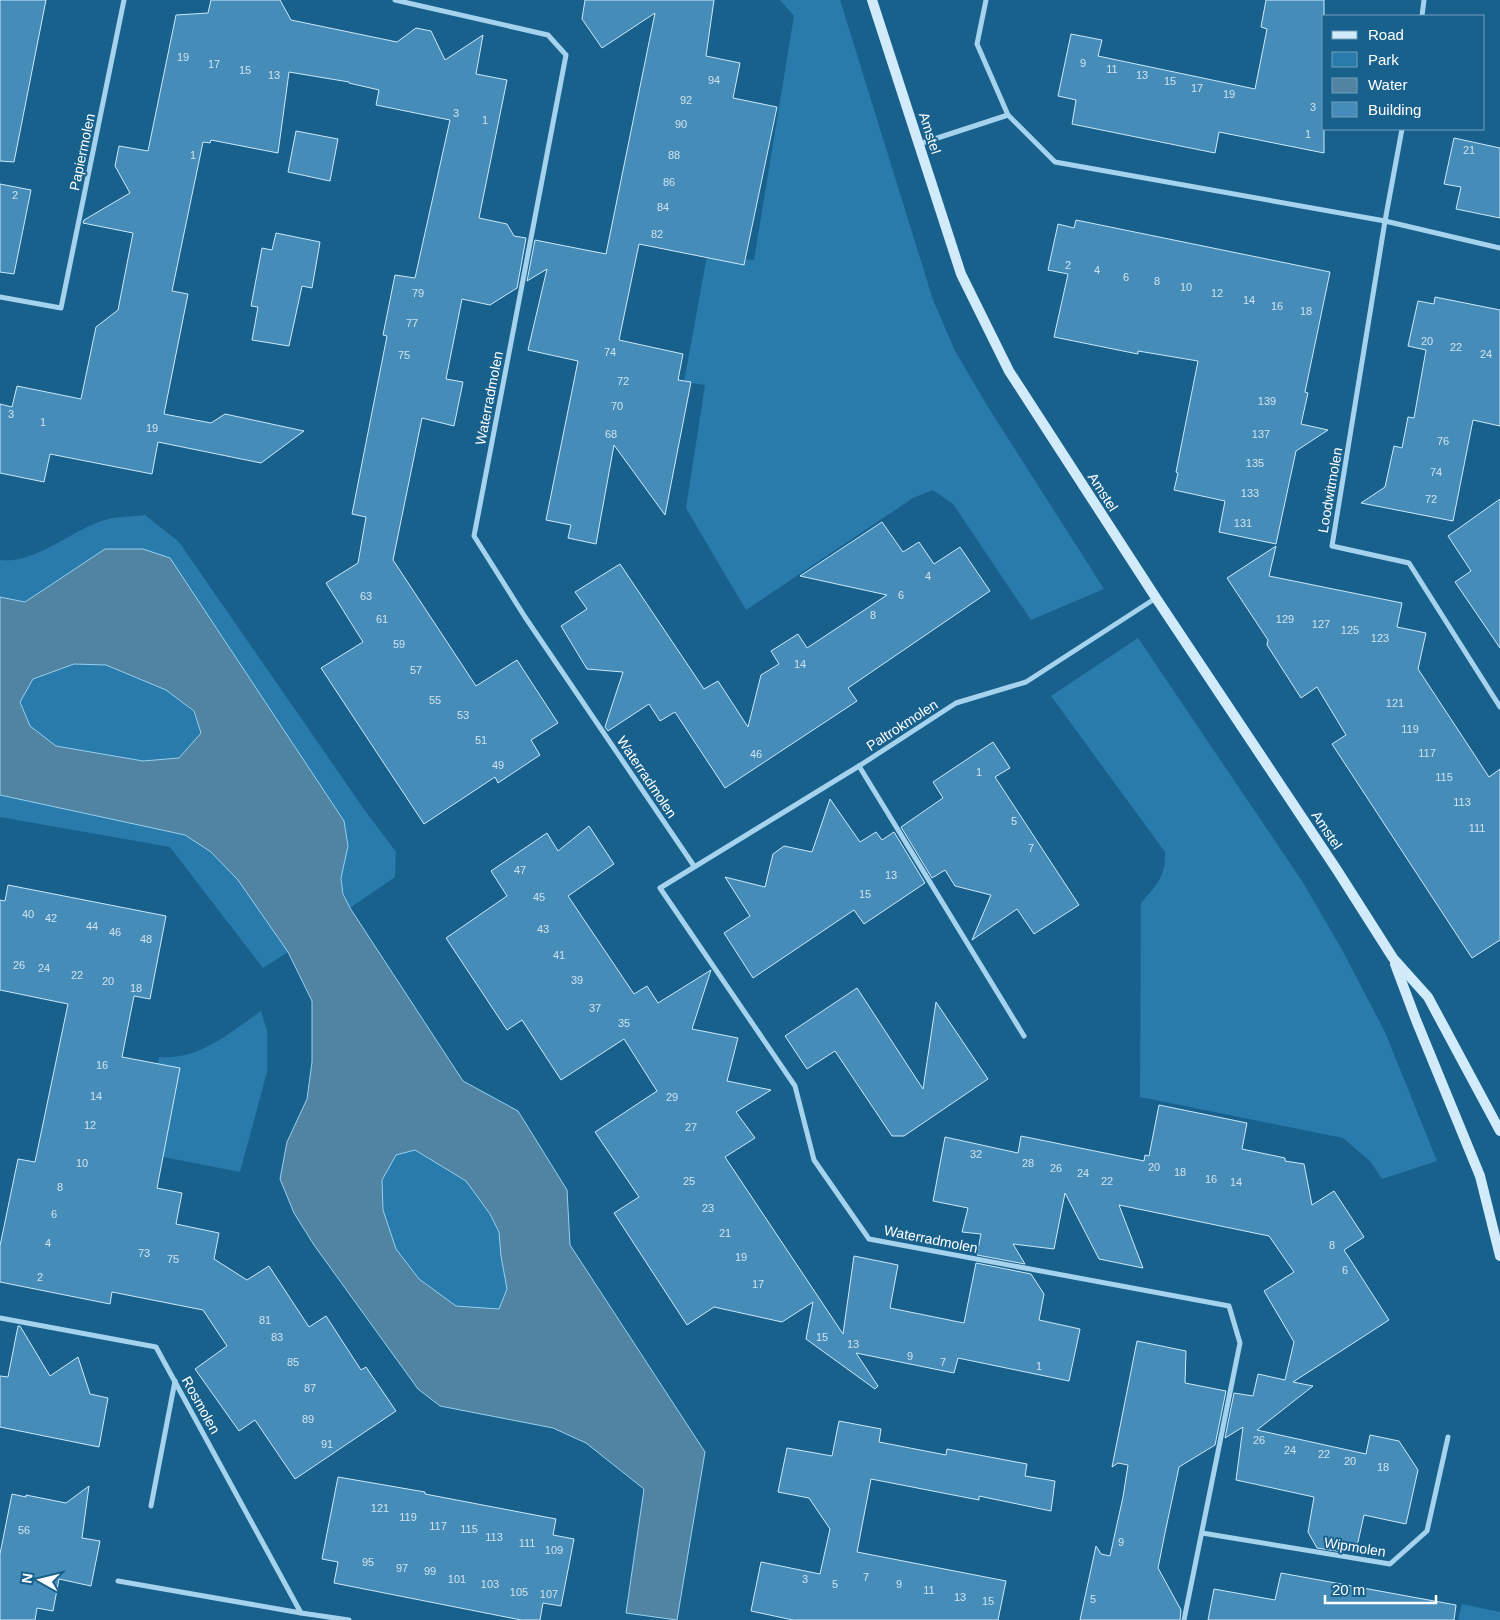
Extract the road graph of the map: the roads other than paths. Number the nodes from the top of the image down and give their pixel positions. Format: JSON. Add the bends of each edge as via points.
{"nodes":[{"id":1,"x":124,"y":0,"type":"edge"},
{"id":2,"x":395,"y":0,"type":"edge"},
{"id":3,"x":872,"y":0,"type":"edge"},
{"id":4,"x":986,"y":0,"type":"edge"},
{"id":5,"x":1424,"y":0,"type":"edge"},
{"id":6,"x":1422,"y":15,"type":"edge"},
{"id":7,"x":1008,"y":115,"type":"junction"},
{"id":8,"x":1402,"y":130,"type":"edge"},
{"id":9,"x":919,"y":144,"type":"junction"},
{"id":10,"x":1385,"y":221,"type":"junction"},
{"id":11,"x":1500,"y":248,"type":"edge"},
{"id":12,"x":0,"y":297,"type":"edge"},
{"id":13,"x":1156,"y":598,"type":"junction"},
{"id":14,"x":1500,"y":707,"type":"edge"},
{"id":15,"x":860,"y":766,"type":"junction"},
{"id":16,"x":694,"y":866,"type":"junction"},
{"id":17,"x":1393,"y":958,"type":"junction"},
{"id":18,"x":1024,"y":1036,"type":"dead end"},
{"id":19,"x":1500,"y":1131,"type":"edge"},
{"id":20,"x":1496,"y":1221,"type":"edge"},
{"id":21,"x":1500,"y":1256,"type":"edge"},
{"id":22,"x":0,"y":1318,"type":"edge"},
{"id":23,"x":175,"y":1381,"type":"junction"},
{"id":24,"x":1448,"y":1437,"type":"dead end"},
{"id":25,"x":151,"y":1506,"type":"dead end"},
{"id":26,"x":1202,"y":1533,"type":"junction"},
{"id":27,"x":118,"y":1581,"type":"dead end"},
{"id":28,"x":301,"y":1613,"type":"junction"},
{"id":29,"x":349,"y":1620,"type":"edge"},
{"id":30,"x":1184,"y":1620,"type":"edge"}],
"edges":[{"from":1,"to":12,"type":"street","name":"Papiermolen","via":[[61,308]]},
{"from":2,"to":16,"type":"street","name":"Waterradmolen","via":[[548,35],[566,55],[474,536]]},
{"from":3,"to":9,"type":"street","name":"Amstel"},
{"from":4,"to":7,"type":"street","via":[[977,44]]},
{"from":5,"to":6,"type":"street"},
{"from":7,"to":9,"type":"street"},
{"from":7,"to":10,"type":"street","via":[[1055,162]]},
{"from":8,"to":10,"type":"street"},
{"from":9,"to":13,"type":"street","name":"Amstel","via":[[961,274],[1009,371]]},
{"from":10,"to":11,"type":"street"},
{"from":10,"to":14,"type":"street","name":"Loodwitmolen","via":[[1332,546],[1409,563]]},
{"from":13,"to":15,"type":"street","name":"Paltrokmolen","via":[[1026,682],[956,703]]},
{"from":13,"to":17,"type":"street","name":"Amstel"},
{"from":15,"to":16,"type":"street","name":"Waterradmolen"},
{"from":15,"to":18,"type":"street","name":"Paltrokmolen"},
{"from":16,"to":26,"type":"street","name":"Waterradmolen","via":[[660,888],[795,1086],[814,1160],[869,1239],[1229,1306],[1240,1343]]},
{"from":17,"to":19,"type":"street","name":"Amstel","via":[[1428,997]]},
{"from":17,"to":20,"type":"street","name":"Amstel"},
{"from":20,"to":21,"type":"street","name":"Amstel"},
{"from":22,"to":23,"type":"street","name":"Rosmolen","via":[[156,1347]]},
{"from":23,"to":25,"type":"street"},
{"from":23,"to":28,"type":"street","name":"Rosmolen"},
{"from":24,"to":26,"type":"street","name":"Wipmolen","via":[[1427,1531],[1390,1564]]},
{"from":26,"to":30,"type":"street"},
{"from":27,"to":28,"type":"street"},
{"from":28,"to":29,"type":"street"}]}
